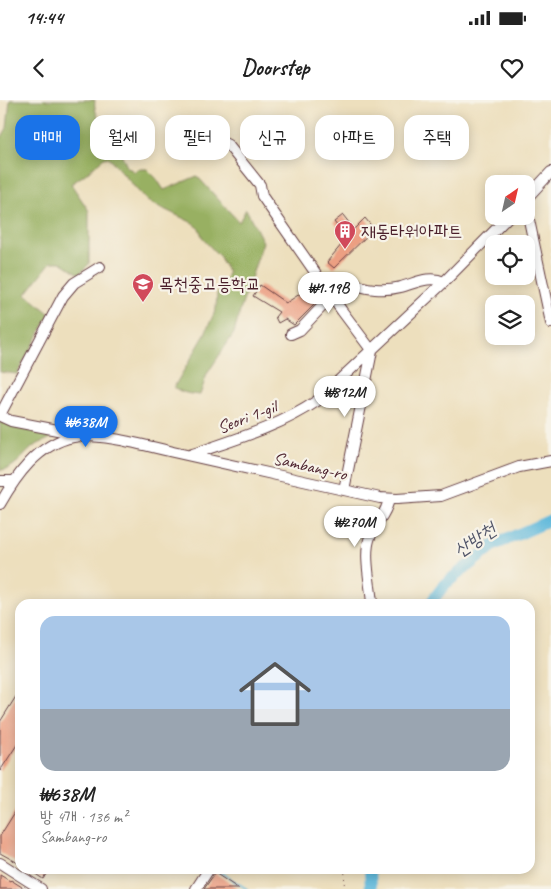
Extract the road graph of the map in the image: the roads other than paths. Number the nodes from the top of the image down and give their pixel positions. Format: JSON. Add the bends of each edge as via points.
{"nodes":[{"id":1,"x":230,"y":148,"type":"edge"},
{"id":2,"x":551,"y":172,"type":"edge"},
{"id":3,"x":535,"y":189,"type":"edge"},
{"id":4,"x":500,"y":225,"type":"edge"},
{"id":5,"x":530,"y":225,"type":"edge"},
{"id":6,"x":100,"y":267,"type":"dead end"},
{"id":7,"x":444,"y":282,"type":"junction"},
{"id":8,"x":332,"y":296,"type":"junction"},
{"id":9,"x":551,"y":323,"type":"edge"},
{"id":10,"x":291,"y":334,"type":"dead end"},
{"id":11,"x":372,"y":351,"type":"junction"},
{"id":12,"x":0,"y":416,"type":"edge"},
{"id":13,"x":87,"y":436,"type":"junction"},
{"id":14,"x":189,"y":456,"type":"junction"},
{"id":15,"x":551,"y":461,"type":"edge"},
{"id":16,"x":525,"y":467,"type":"junction"},
{"id":17,"x":551,"y":467,"type":"edge"},
{"id":18,"x":0,"y":480,"type":"edge"},
{"id":19,"x":13,"y":481,"type":"junction"},
{"id":20,"x":344,"y":490,"type":"junction"},
{"id":21,"x":388,"y":499,"type":"junction"},
{"id":22,"x":0,"y":504,"type":"edge"},
{"id":23,"x":372,"y":599,"type":"edge"},
{"id":24,"x":0,"y":863,"type":"edge"},
{"id":25,"x":15,"y":873,"type":"edge"},
{"id":26,"x":17,"y":874,"type":"edge"},
{"id":27,"x":206,"y":874,"type":"edge"},
{"id":28,"x":41,"y":889,"type":"edge"},
{"id":29,"x":196,"y":889,"type":"edge"}],
"edges":[{"from":1,"to":8,"type":"street","via":[[260,185],[262,196]]},
{"from":2,"to":3,"type":"street"},
{"from":4,"to":7,"type":"street","name":"Seori 1-gil"},
{"from":5,"to":9,"type":"street"},
{"from":6,"to":12,"type":"street","name":"Sambang-ro","via":[[74,282],[63,296]]},
{"from":7,"to":8,"type":"street","via":[[426,279],[398,288],[379,289],[350,282]]},
{"from":7,"to":11,"type":"street","name":"Seori 1-gil"},
{"from":8,"to":10,"type":"street","via":[[300,330]]},
{"from":8,"to":11,"type":"street"},
{"from":11,"to":14,"type":"street","name":"Seori 1-gil","via":[[300,413]]},
{"from":11,"to":20,"type":"street"},
{"from":12,"to":13,"type":"street","name":"Sambang-ro"},
{"from":13,"to":14,"type":"street","name":"Sambang-ro"},
{"from":13,"to":19,"type":"street","name":"Sambang-ro","via":[[60,441],[41,452]]},
{"from":14,"to":20,"type":"street","name":"Sambang-ro"},
{"from":15,"to":16,"type":"street","name":"Sambang-ro"},
{"from":16,"to":17,"type":"street","name":"Sambang-ro","via":[[533,470]]},
{"from":16,"to":21,"type":"street","name":"Sambang-ro","via":[[441,496]]},
{"from":18,"to":19,"type":"street"},
{"from":19,"to":22,"type":"street","name":"Sambang-ro"},
{"from":20,"to":21,"type":"street","name":"Sambang-ro"},
{"from":21,"to":23,"type":"street","via":[[387,509],[368,540]]},
{"from":24,"to":25,"type":"street"},
{"from":26,"to":28,"type":"street"},
{"from":27,"to":29,"type":"street"}]}
